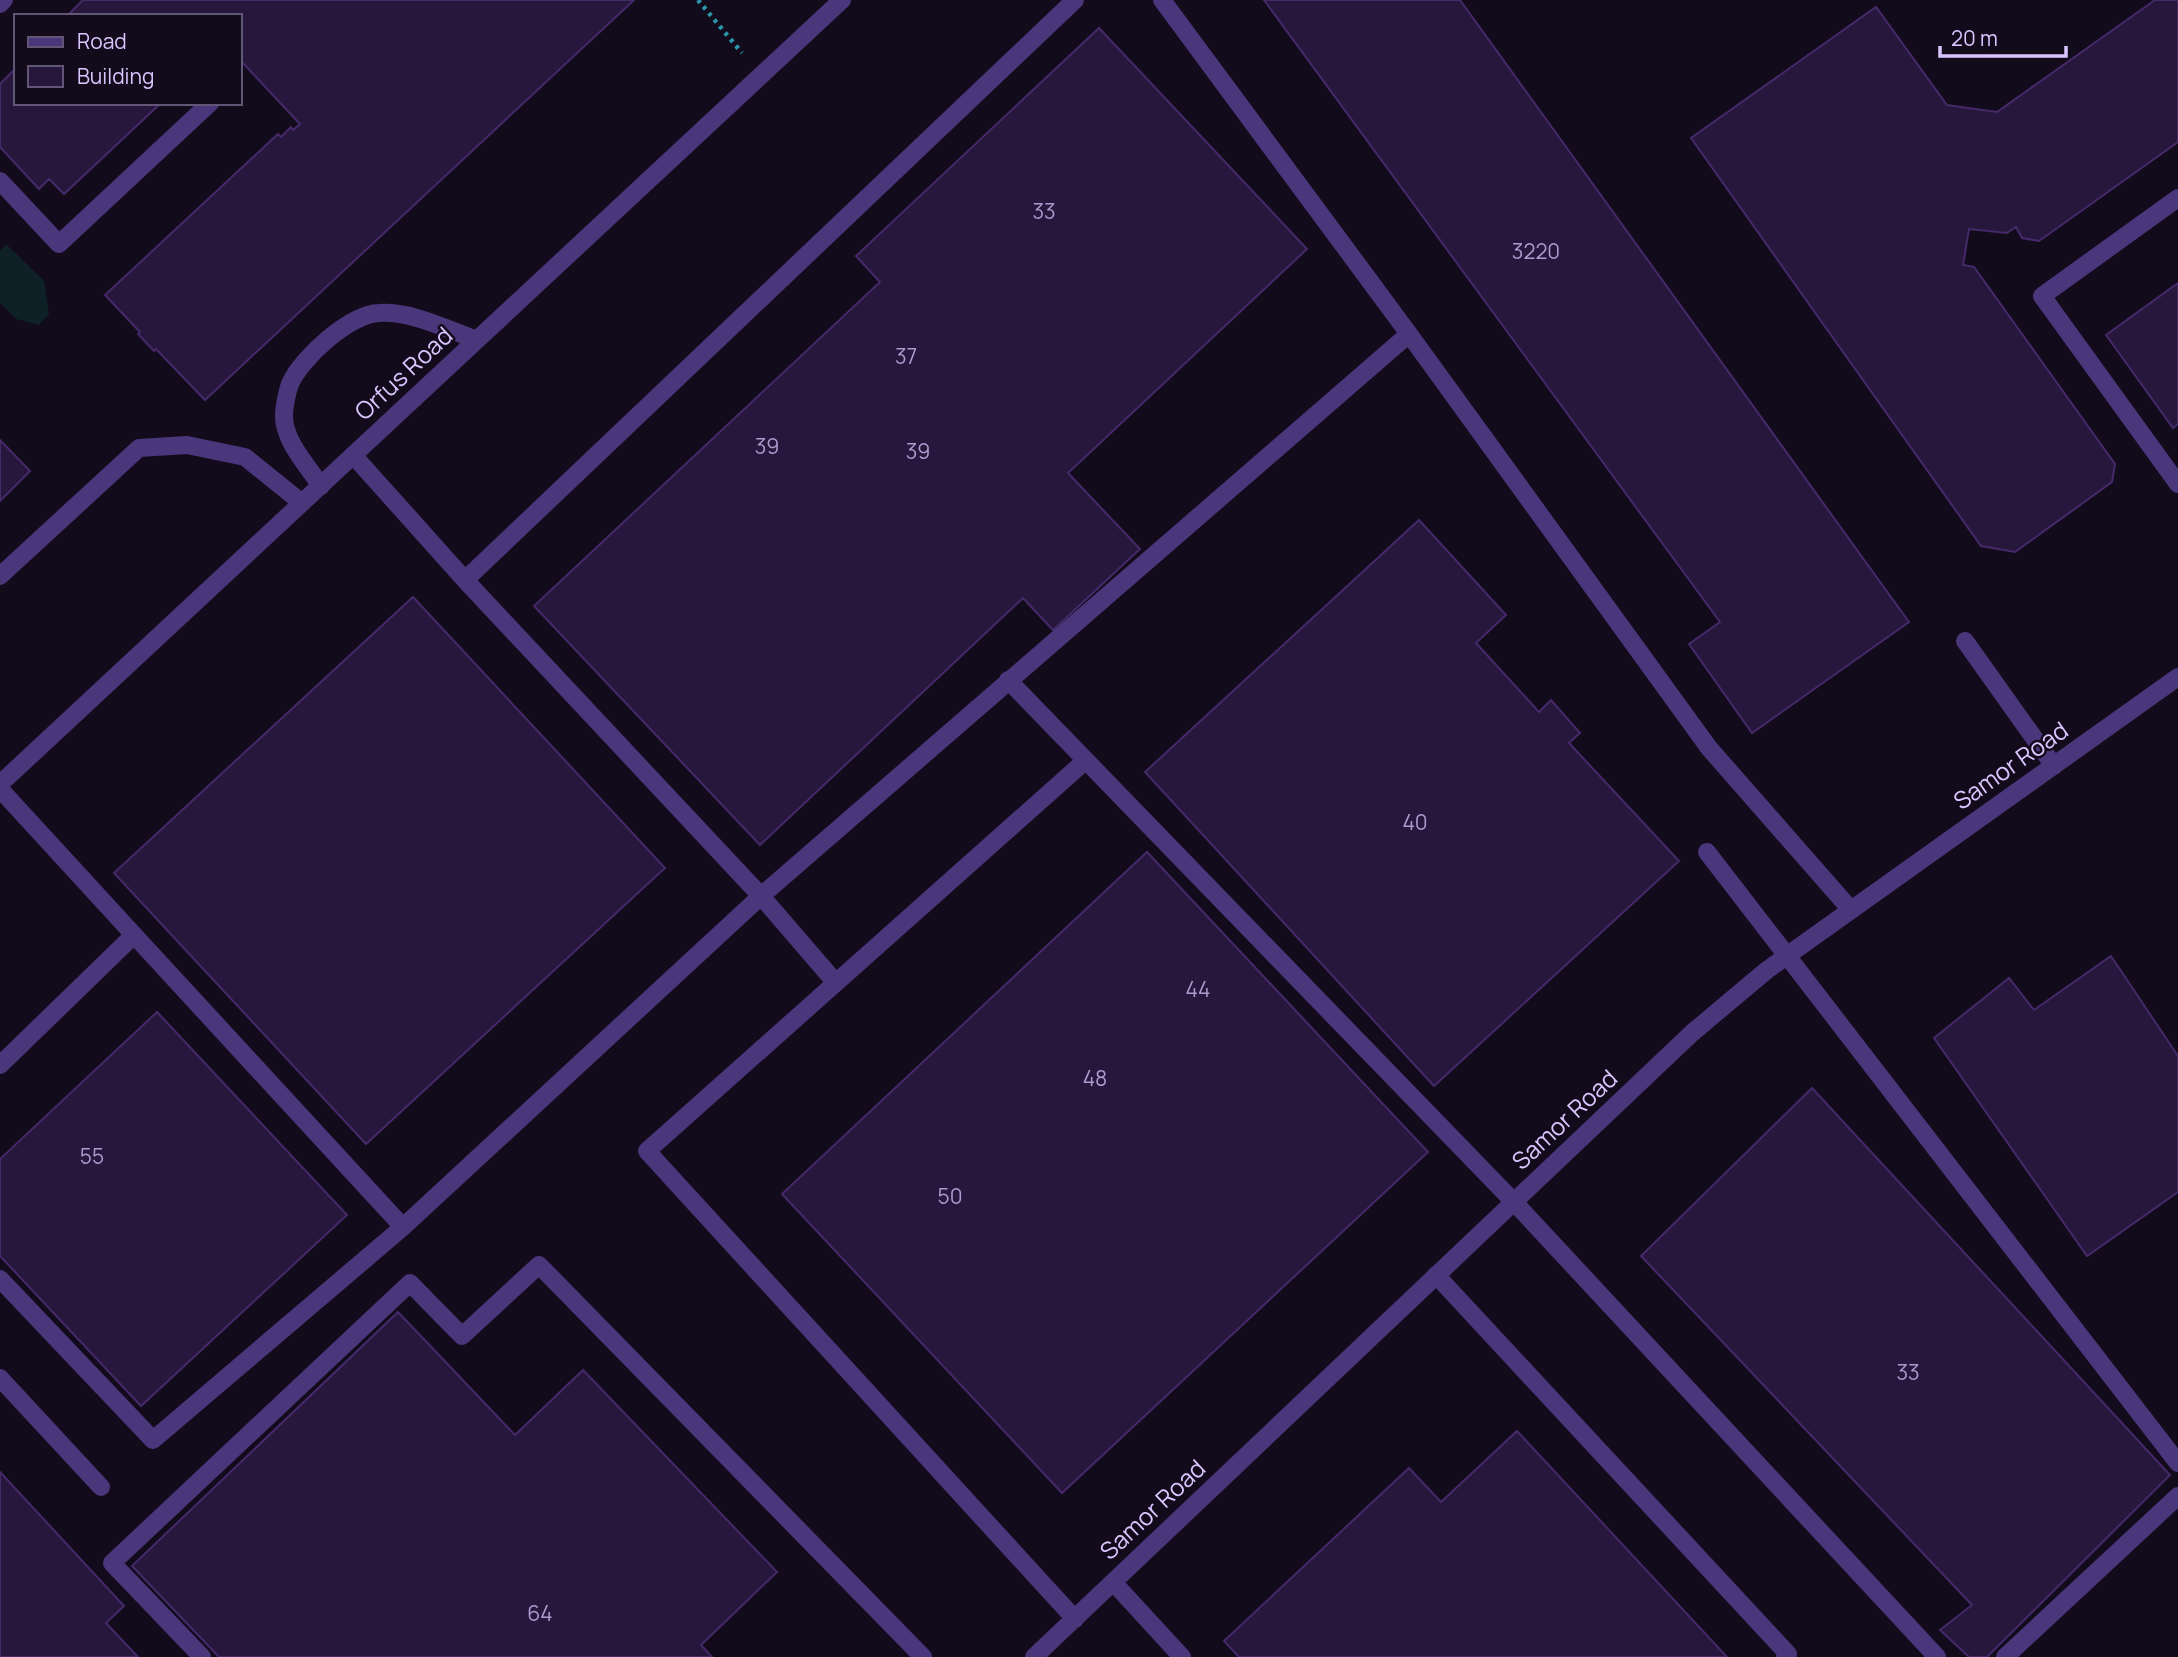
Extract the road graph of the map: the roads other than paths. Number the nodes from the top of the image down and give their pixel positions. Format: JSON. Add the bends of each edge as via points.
{"nodes":[{"id":1,"x":4,"y":0,"type":"edge"},
{"id":2,"x":842,"y":0,"type":"edge"},
{"id":3,"x":1075,"y":0,"type":"edge"},
{"id":4,"x":1162,"y":0,"type":"edge"},
{"id":5,"x":0,"y":4,"type":"edge"},
{"id":6,"x":208,"y":105,"type":"edge"},
{"id":7,"x":0,"y":181,"type":"edge"},
{"id":8,"x":2178,"y":198,"type":"edge"},
{"id":9,"x":1409,"y":334,"type":"junction"},
{"id":10,"x":477,"y":340,"type":"junction"},
{"id":11,"x":353,"y":455,"type":"junction"},
{"id":12,"x":2178,"y":484,"type":"edge"},
{"id":13,"x":321,"y":486,"type":"junction"},
{"id":14,"x":302,"y":503,"type":"junction"},
{"id":15,"x":0,"y":576,"type":"edge"},
{"id":16,"x":465,"y":580,"type":"junction"},
{"id":17,"x":1965,"y":641,"type":"dead end"},
{"id":18,"x":2178,"y":677,"type":"edge"},
{"id":19,"x":1009,"y":680,"type":"junction"},
{"id":20,"x":1085,"y":761,"type":"junction"},
{"id":21,"x":2054,"y":766,"type":"junction"},
{"id":22,"x":0,"y":786,"type":"edge"},
{"id":23,"x":1707,"y":852,"type":"dead end"},
{"id":24,"x":761,"y":896,"type":"junction"},
{"id":25,"x":1851,"y":910,"type":"junction"},
{"id":26,"x":134,"y":935,"type":"junction"},
{"id":27,"x":1788,"y":955,"type":"junction"},
{"id":28,"x":836,"y":983,"type":"junction"},
{"id":29,"x":0,"y":1066,"type":"edge"},
{"id":30,"x":1514,"y":1202,"type":"junction"},
{"id":31,"x":403,"y":1227,"type":"junction"},
{"id":32,"x":1436,"y":1275,"type":"junction"},
{"id":33,"x":0,"y":1279,"type":"edge"},
{"id":34,"x":0,"y":1378,"type":"edge"},
{"id":35,"x":2178,"y":1463,"type":"edge"},
{"id":36,"x":101,"y":1488,"type":"dead end"},
{"id":37,"x":2178,"y":1496,"type":"edge"},
{"id":38,"x":1113,"y":1582,"type":"junction"},
{"id":39,"x":1074,"y":1619,"type":"junction"},
{"id":40,"x":202,"y":1657,"type":"edge"},
{"id":41,"x":923,"y":1657,"type":"edge"},
{"id":42,"x":1034,"y":1657,"type":"edge"},
{"id":43,"x":1182,"y":1657,"type":"edge"},
{"id":44,"x":1785,"y":1657,"type":"edge"},
{"id":45,"x":1937,"y":1657,"type":"edge"},
{"id":46,"x":2005,"y":1657,"type":"edge"}],
"edges":[{"from":1,"to":5,"type":"street"},
{"from":2,"to":10,"type":"street","name":"Orfus Road"},
{"from":3,"to":16,"type":"street"},
{"from":4,"to":9,"type":"street"},
{"from":6,"to":7,"type":"street","via":[[60,244]]},
{"from":8,"to":12,"type":"street","via":[[2042,296]]},
{"from":9,"to":19,"type":"street"},
{"from":9,"to":25,"type":"street","via":[[1709,748]]},
{"from":10,"to":11,"type":"street","name":"Orfus Road"},
{"from":10,"to":13,"type":"street","via":[[413,317],[378,312],[339,331],[310,356],[290,384],[284,416],[290,440]]},
{"from":11,"to":13,"type":"street","name":"Orfus Road"},
{"from":11,"to":16,"type":"street"},
{"from":13,"to":14,"type":"street","name":"Orfus Road"},
{"from":14,"to":15,"type":"street","via":[[245,457],[187,445],[139,448]]},
{"from":14,"to":22,"type":"street","name":"Orfus Road"},
{"from":16,"to":24,"type":"street"},
{"from":17,"to":21,"type":"street"},
{"from":18,"to":21,"type":"street","name":"Samor Road"},
{"from":19,"to":20,"type":"street"},
{"from":19,"to":24,"type":"street"},
{"from":20,"to":28,"type":"street"},
{"from":20,"to":30,"type":"street"},
{"from":21,"to":25,"type":"street","name":"Samor Road"},
{"from":22,"to":26,"type":"street"},
{"from":23,"to":27,"type":"street"},
{"from":24,"to":28,"type":"street"},
{"from":24,"to":31,"type":"street"},
{"from":25,"to":27,"type":"street","name":"Samor Road"},
{"from":26,"to":29,"type":"street"},
{"from":26,"to":31,"type":"street"},
{"from":27,"to":30,"type":"street","name":"Samor Road","via":[[1692,1032]]},
{"from":27,"to":35,"type":"street"},
{"from":28,"to":39,"type":"street","via":[[647,1152]]},
{"from":30,"to":32,"type":"street","name":"Samor Road"},
{"from":30,"to":45,"type":"street"},
{"from":31,"to":33,"type":"street","via":[[153,1440]]},
{"from":32,"to":38,"type":"street","name":"Samor Road"},
{"from":32,"to":44,"type":"street","via":[[1788,1654]]},
{"from":34,"to":36,"type":"street"},
{"from":37,"to":46,"type":"street"},
{"from":38,"to":39,"type":"street","name":"Samor Road"},
{"from":38,"to":43,"type":"street"},
{"from":39,"to":42,"type":"street","name":"Samor Road"},
{"from":40,"to":41,"type":"street","via":[[112,1563],[410,1283],[462,1336],[539,1265]]}]}
